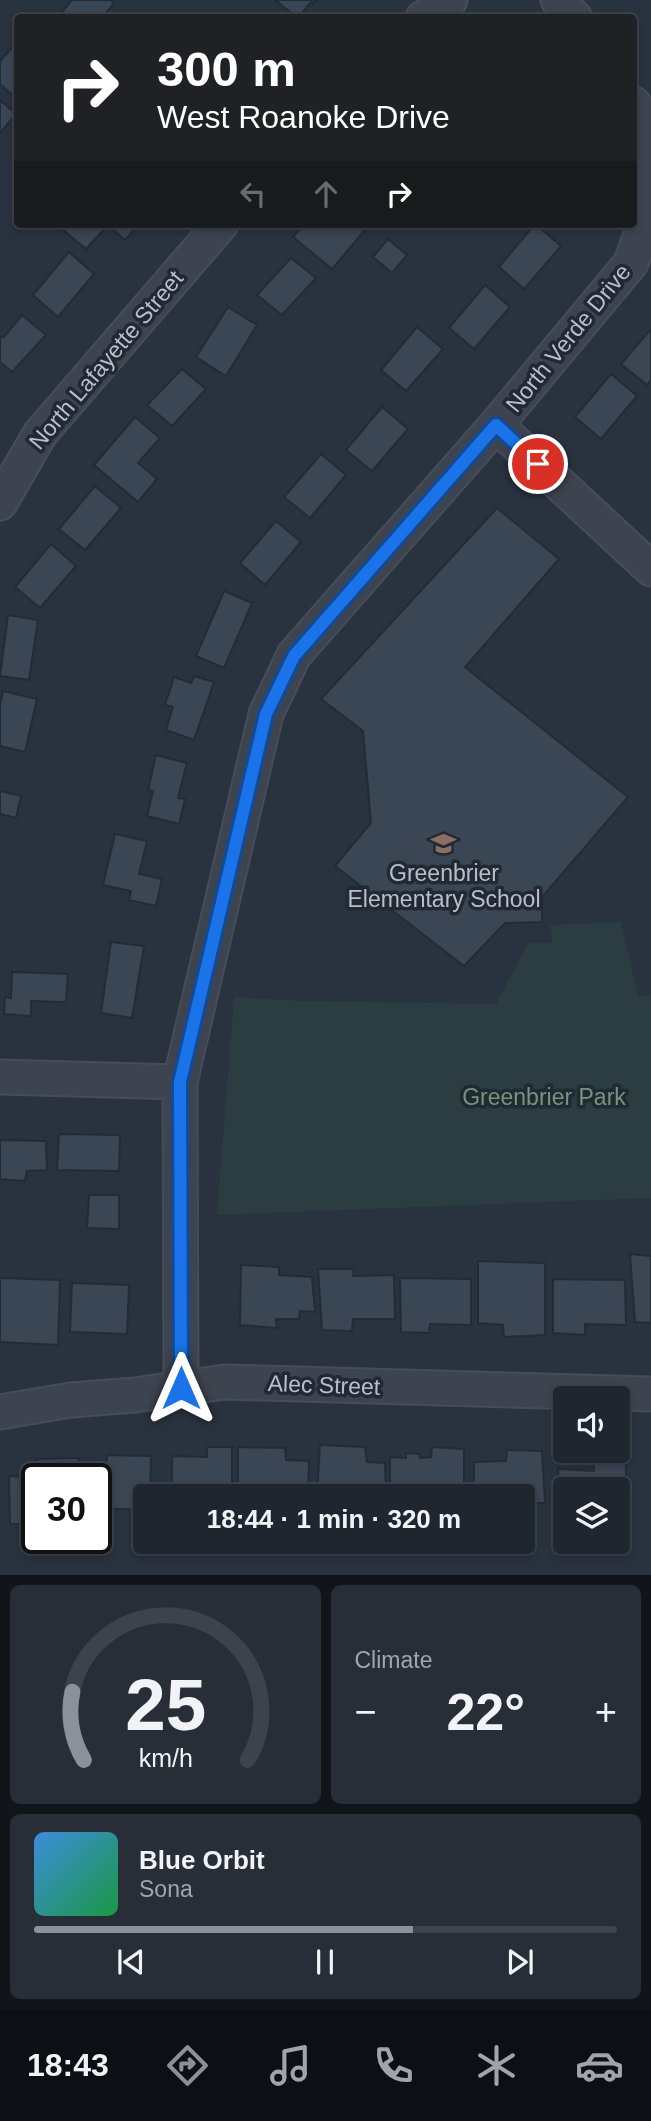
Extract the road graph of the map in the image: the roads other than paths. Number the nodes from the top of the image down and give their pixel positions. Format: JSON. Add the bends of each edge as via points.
{"nodes":[{"id":1,"x":450,"y":0,"type":"edge"},
{"id":2,"x":558,"y":0,"type":"edge"},
{"id":3,"x":429,"y":14,"type":"edge"},
{"id":4,"x":571,"y":14,"type":"edge"},
{"id":5,"x":644,"y":123,"type":"edge"},
{"id":6,"x":651,"y":183,"type":"edge"},
{"id":7,"x":651,"y":204,"type":"edge"},
{"id":8,"x":217,"y":228,"type":"edge"},
{"id":9,"x":496,"y":425,"type":"junction"},
{"id":10,"x":0,"y":503,"type":"edge"},
{"id":11,"x":651,"y":569,"type":"edge"},
{"id":12,"x":0,"y":1077,"type":"edge"},
{"id":13,"x":180,"y":1082,"type":"junction"},
{"id":14,"x":181,"y":1388,"type":"junction"},
{"id":15,"x":651,"y":1394,"type":"edge"},
{"id":16,"x":0,"y":1412,"type":"edge"}],
"edges":[{"from":1,"to":3,"type":"street"},
{"from":2,"to":4,"type":"street"},
{"from":5,"to":6,"type":"street"},
{"from":7,"to":9,"type":"street","name":"North Verde Drive","via":[[631,263]]},
{"from":8,"to":10,"type":"street","name":"North Lafayette Street","via":[[40,433]]},
{"from":9,"to":11,"type":"street"},
{"from":9,"to":13,"type":"street","name":"North Verde Drive","via":[[294,656],[266,714]]},
{"from":12,"to":13,"type":"street"},
{"from":13,"to":14,"type":"street","name":"North Verde Drive"},
{"from":14,"to":15,"type":"street","name":"Alec Street","via":[[225,1382]]},
{"from":14,"to":16,"type":"street","name":"Alec Street"}]}
